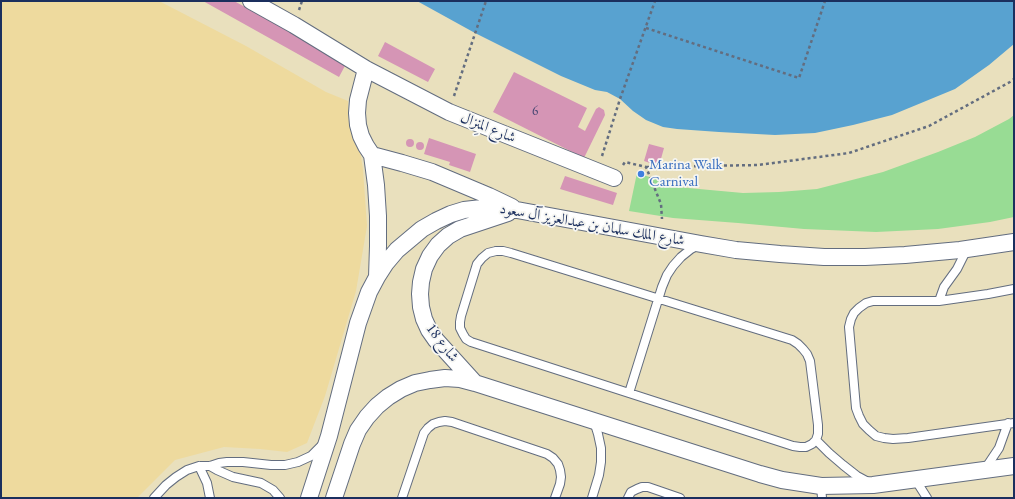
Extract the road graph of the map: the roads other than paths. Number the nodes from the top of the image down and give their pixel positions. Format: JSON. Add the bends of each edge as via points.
{"nodes":[{"id":1,"x":251,"y":1,"type":"edge"},
{"id":2,"x":366,"y":69,"type":"junction"},
{"id":3,"x":372,"y":155,"type":"junction"},
{"id":4,"x":614,"y":178,"type":"road end"},
{"id":5,"x":517,"y":210,"type":"junction"},
{"id":6,"x":1014,"y":242,"type":"edge"},
{"id":7,"x":701,"y":244,"type":"junction"},
{"id":8,"x":967,"y":250,"type":"junction"},
{"id":9,"x":377,"y":277,"type":"junction"},
{"id":10,"x":1014,"y":289,"type":"edge"},
{"id":11,"x":659,"y":299,"type":"junction"},
{"id":12,"x":939,"y":301,"type":"junction"},
{"id":13,"x":475,"y":383,"type":"junction"},
{"id":14,"x":629,"y":393,"type":"junction"},
{"id":15,"x":594,"y":421,"type":"junction"},
{"id":16,"x":1011,"y":423,"type":"edge"},
{"id":17,"x":329,"y":436,"type":"junction"},
{"id":18,"x":816,"y":440,"type":"junction"},
{"id":19,"x":199,"y":466,"type":"junction"},
{"id":20,"x":210,"y":466,"type":"junction"},
{"id":21,"x":1014,"y":466,"type":"edge"},
{"id":22,"x":984,"y":470,"type":"junction"},
{"id":23,"x":915,"y":479,"type":"junction"},
{"id":24,"x":873,"y":485,"type":"junction"},
{"id":25,"x":821,"y":492,"type":"edge"},
{"id":26,"x":154,"y":498,"type":"edge"},
{"id":27,"x":210,"y":498,"type":"edge"},
{"id":28,"x":280,"y":498,"type":"edge"},
{"id":29,"x":310,"y":498,"type":"edge"},
{"id":30,"x":334,"y":498,"type":"edge"},
{"id":31,"x":402,"y":498,"type":"edge"},
{"id":32,"x":555,"y":498,"type":"edge"},
{"id":33,"x":592,"y":498,"type":"edge"},
{"id":34,"x":628,"y":498,"type":"edge"},
{"id":35,"x":680,"y":498,"type":"edge"},
{"id":36,"x":927,"y":498,"type":"edge"}],
"edges":[{"from":1,"to":2,"type":"street","name":"شارع المِنزال"},
{"from":2,"to":3,"type":"street","via":[[357,113],[361,136]]},
{"from":2,"to":4,"type":"street","name":"شارع المِنزال","via":[[449,112]]},
{"from":3,"to":5,"type":"street","via":[[432,172]]},
{"from":3,"to":9,"type":"street","via":[[378,216]]},
{"from":5,"to":7,"type":"street","name":"شارع الملك سلمان بن عبدالعزيز آل سعود"},
{"from":5,"to":9,"type":"street","name":"شارع الملك سلمان بن عبدالعزيز آل سعود","via":[[464,210],[436,221],[397,250]]},
{"from":5,"to":13,"type":"street","name":"شارع 18","via":[[460,229],[448,236],[430,256],[424,269],[420,294],[424,319],[436,340]]},
{"from":6,"to":8,"type":"street","name":"شارع الملك سلمان بن عبدالعزيز آل سعود"},
{"from":7,"to":8,"type":"street","name":"شارع الملك سلمان بن عبدالعزيز آل سعود","via":[[773,254],[824,257],[865,257]]},
{"from":7,"to":11,"type":"lane","via":[[690,249],[673,266],[667,275]]},
{"from":8,"to":12,"type":"lane","via":[[944,287]]},
{"from":9,"to":17,"type":"street","name":"شارع الملك سلمان بن عبدالعزيز آل سعود","via":[[358,323]]},
{"from":10,"to":12,"type":"lane"},
{"from":11,"to":14,"type":"lane"},
{"from":11,"to":14,"type":"lane","via":[[503,251],[488,253],[477,264],[460,322],[460,328],[466,338],[477,345]]},
{"from":11,"to":18,"type":"lane","via":[[798,344],[810,361],[818,425]]},
{"from":12,"to":16,"type":"lane","via":[[873,301],[866,303],[854,313],[849,334],[856,408],[863,424],[876,436],[893,439]]},
{"from":13,"to":15,"type":"street"},
{"from":13,"to":30,"type":"street","via":[[445,378],[430,380],[415,383],[388,397],[367,417],[355,437]]},
{"from":14,"to":18,"type":"lane","via":[[800,447],[806,447]]},
{"from":15,"to":25,"type":"street"},
{"from":15,"to":33,"type":"lane","via":[[601,448],[601,462],[600,475]]},
{"from":16,"to":22,"type":"lane","via":[[999,448]]},
{"from":17,"to":20,"type":"lane","via":[[321,447],[298,462],[285,465],[227,462]]},
{"from":17,"to":29,"type":"street","name":"شارع الملك سلمان بن عبدالعزيز آل سعود"},
{"from":18,"to":24,"type":"lane","via":[[843,465]]},
{"from":19,"to":20,"type":"lane"},
{"from":19,"to":26,"type":"lane","via":[[176,477]]},
{"from":19,"to":27,"type":"lane","via":[[207,483]]},
{"from":20,"to":28,"type":"lane","via":[[233,477],[261,483]]},
{"from":21,"to":22,"type":"street"},
{"from":22,"to":23,"type":"street"},
{"from":23,"to":24,"type":"street"},
{"from":23,"to":36,"type":"lane"},
{"from":24,"to":25,"type":"street"},
{"from":31,"to":32,"type":"lane","via":[[424,433],[433,424],[445,421],[553,458],[558,464],[561,477]]},
{"from":34,"to":35,"type":"lane","via":[[637,489],[648,487]]}]}
